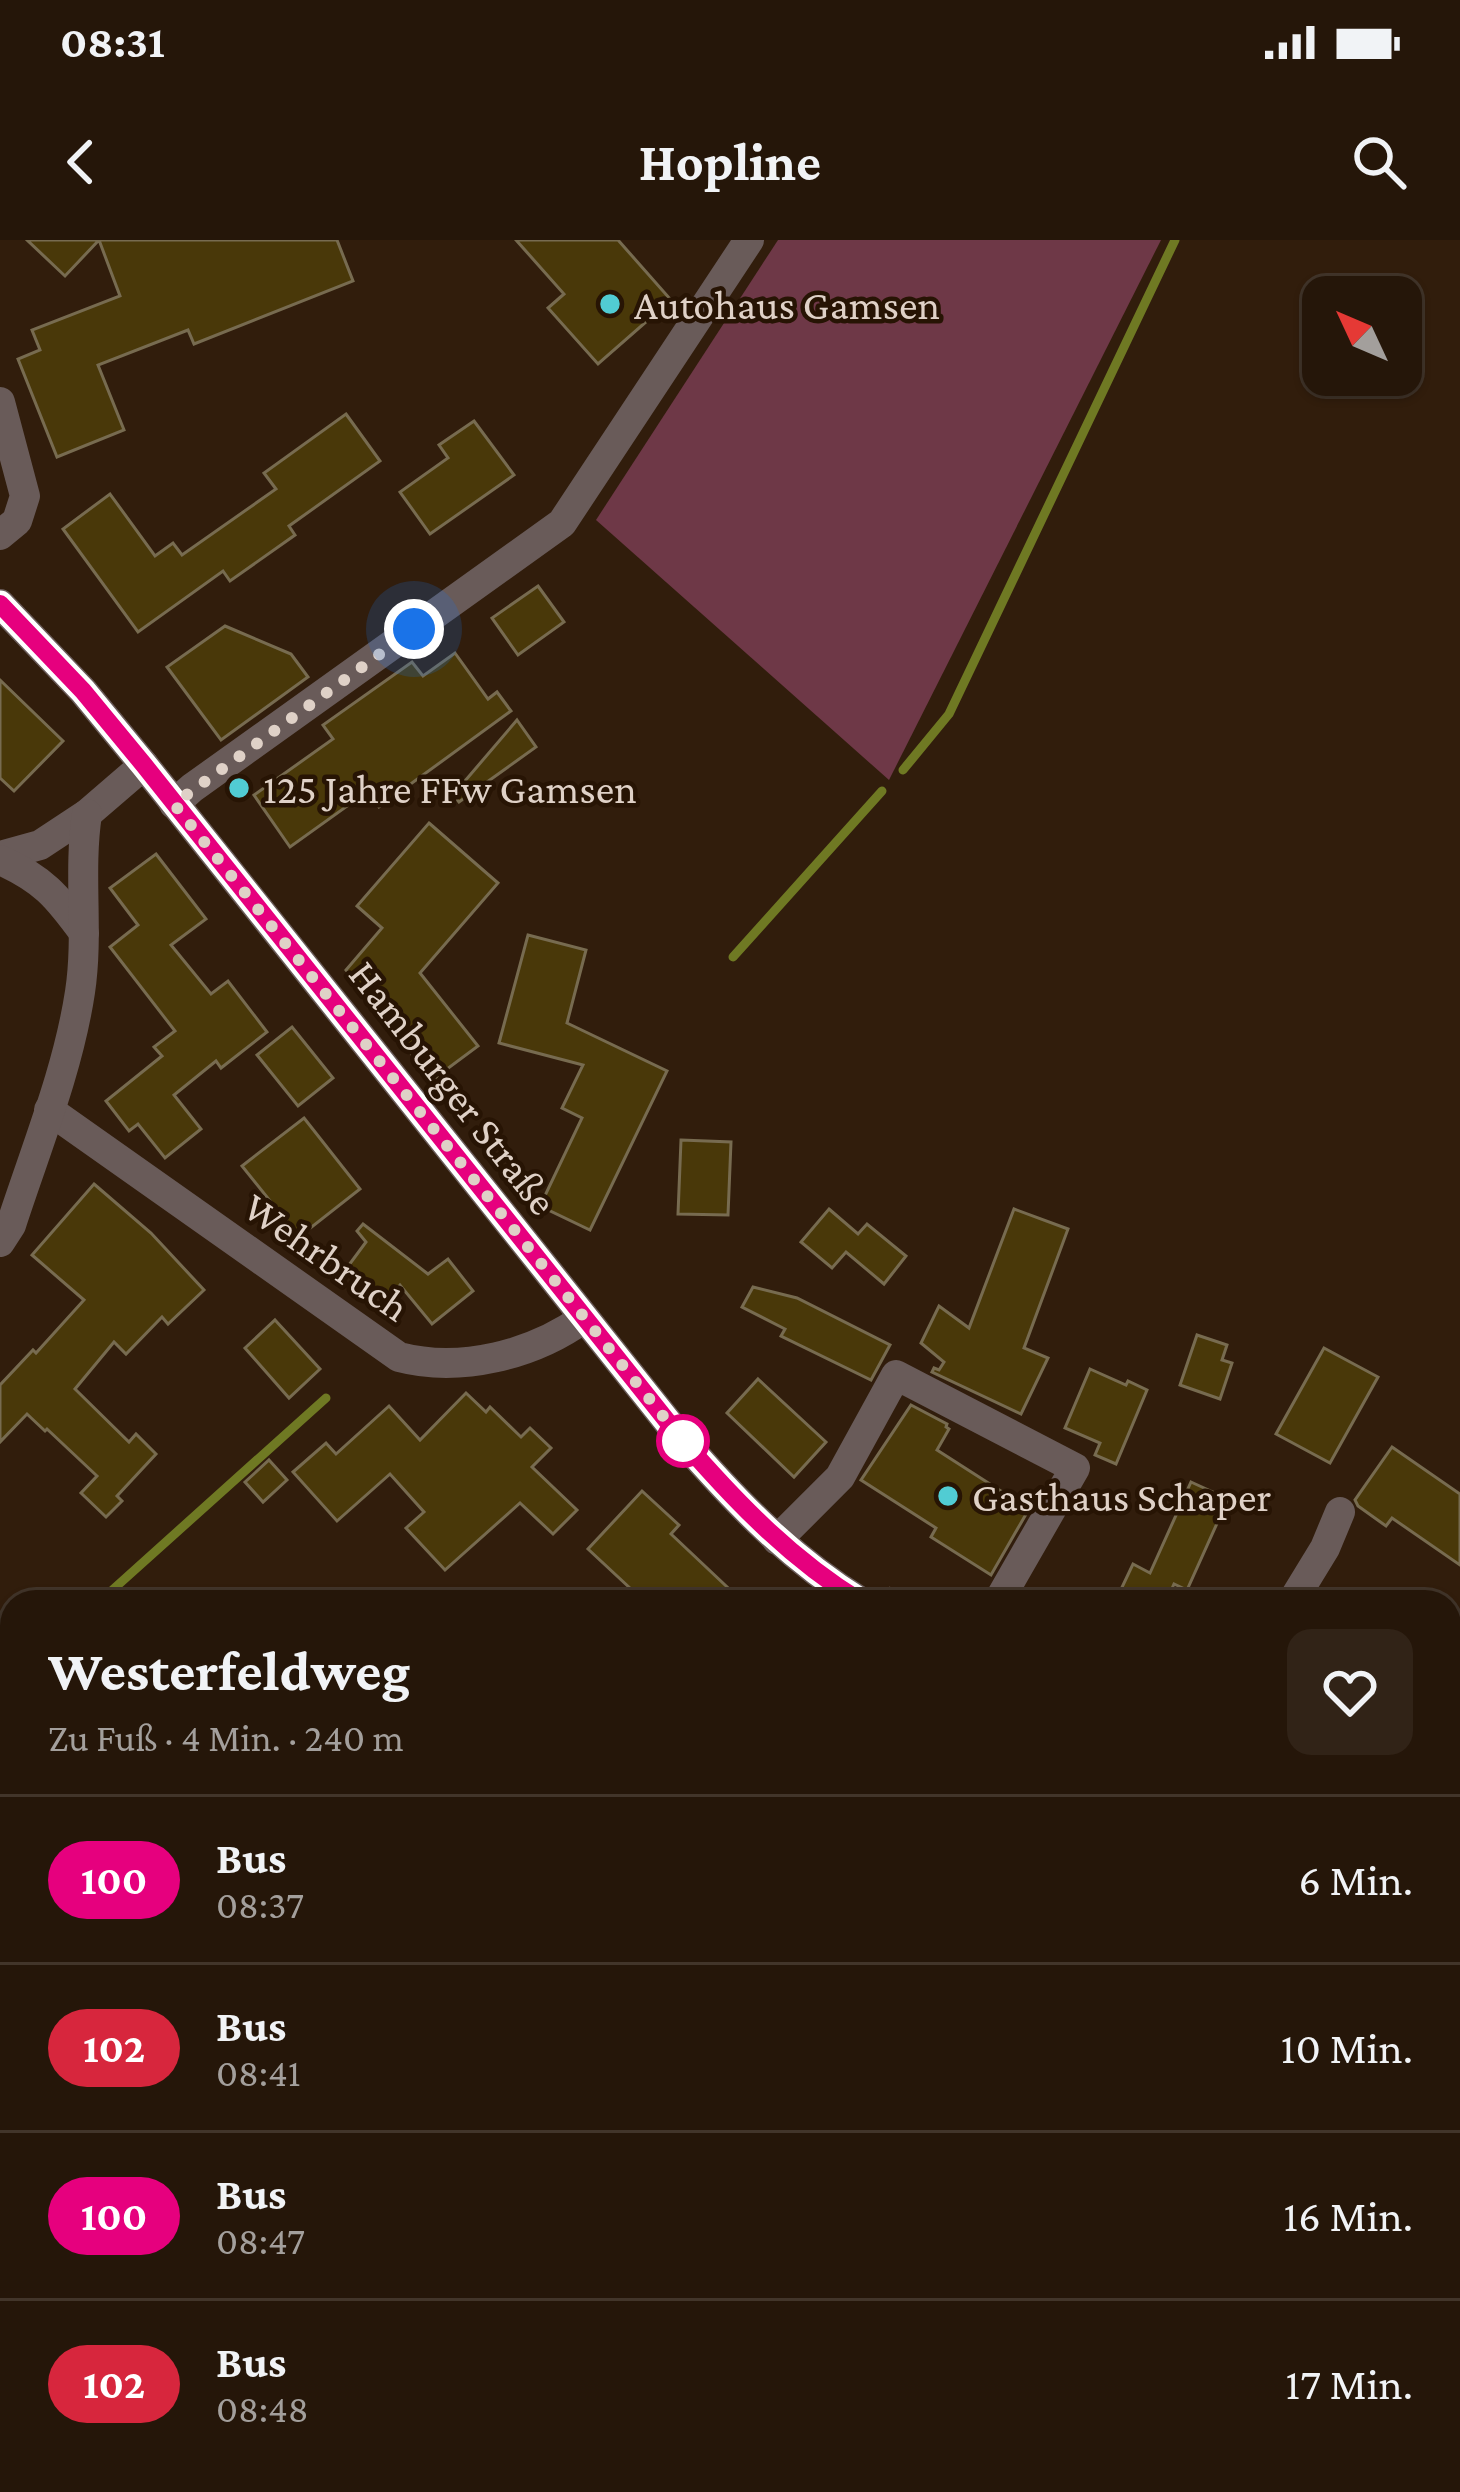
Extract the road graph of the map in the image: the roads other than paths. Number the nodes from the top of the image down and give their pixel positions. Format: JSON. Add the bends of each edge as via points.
{"nodes":[{"id":1,"x":748,"y":240,"type":"edge"},
{"id":2,"x":0,"y":402,"type":"edge"},
{"id":3,"x":0,"y":535,"type":"edge"},
{"id":4,"x":0,"y":604,"type":"edge"},
{"id":5,"x":144,"y":765,"type":"junction"},
{"id":6,"x":174,"y":804,"type":"junction"},
{"id":7,"x":87,"y":814,"type":"junction"},
{"id":8,"x":0,"y":858,"type":"edge"},
{"id":9,"x":84,"y":933,"type":"junction"},
{"id":10,"x":49,"y":1110,"type":"junction"},
{"id":11,"x":0,"y":1243,"type":"edge"},
{"id":12,"x":584,"y":1318,"type":"junction"},
{"id":13,"x":1340,"y":1512,"type":"dead end"},
{"id":14,"x":777,"y":1540,"type":"junction"},
{"id":15,"x":842,"y":1590,"type":"edge"},
{"id":16,"x":1005,"y":1590,"type":"edge"},
{"id":17,"x":1299,"y":1590,"type":"edge"}],
"edges":[{"from":1,"to":6,"type":"street","via":[[562,523]]},
{"from":2,"to":3,"type":"street","via":[[25,496],[17,521]]},
{"from":4,"to":5,"type":"street","name":"Hamburger Straße"},
{"from":5,"to":6,"type":"street","name":"Hamburger Straße"},
{"from":5,"to":7,"type":"street"},
{"from":6,"to":12,"type":"street","name":"Hamburger Straße"},
{"from":7,"to":8,"type":"street","via":[[40,845]]},
{"from":7,"to":9,"type":"street"},
{"from":8,"to":9,"type":"street","via":[[59,899]]},
{"from":9,"to":10,"type":"street","via":[[81,988]]},
{"from":10,"to":11,"type":"street"},
{"from":10,"to":12,"type":"street","name":"Wehrbruch","via":[[399,1357],[503,1356]]},
{"from":12,"to":14,"type":"street","name":"Hamburger Straße","via":[[695,1456]]},
{"from":13,"to":17,"type":"street"},
{"from":14,"to":15,"type":"street","name":"Hamburger Straße"},
{"from":14,"to":16,"type":"street","via":[[840,1477],[896,1375],[1075,1468]]}]}
